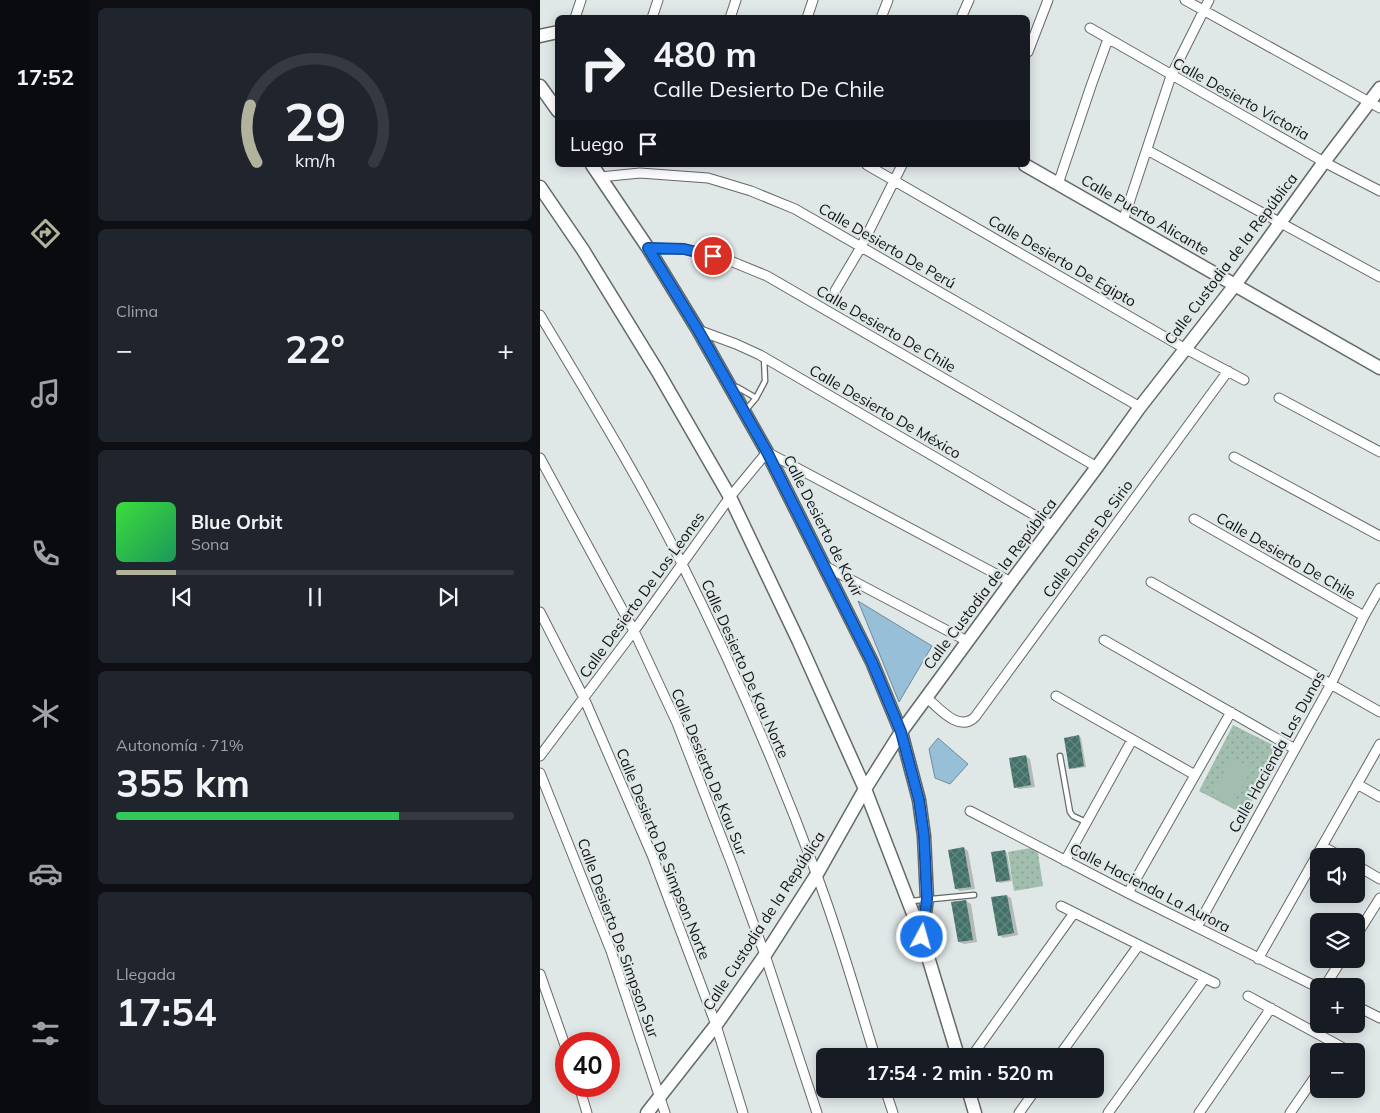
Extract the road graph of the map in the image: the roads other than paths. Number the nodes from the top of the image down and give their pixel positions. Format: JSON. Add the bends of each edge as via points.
{"nodes":[{"id":1,"x":581,"y":0,"type":"edge"},
{"id":2,"x":658,"y":0,"type":"edge"},
{"id":3,"x":736,"y":0,"type":"edge"},
{"id":4,"x":813,"y":0,"type":"edge"},
{"id":5,"x":888,"y":0,"type":"edge"},
{"id":6,"x":969,"y":0,"type":"edge"},
{"id":7,"x":1048,"y":0,"type":"edge"},
{"id":8,"x":1185,"y":0,"type":"edge"},
{"id":9,"x":1209,"y":0,"type":"edge"},
{"id":10,"x":1203,"y":10,"type":"junction"},
{"id":11,"x":575,"y":15,"type":"edge"},
{"id":12,"x":653,"y":15,"type":"edge"},
{"id":13,"x":731,"y":15,"type":"edge"},
{"id":14,"x":808,"y":15,"type":"edge"},
{"id":15,"x":882,"y":15,"type":"edge"},
{"id":16,"x":962,"y":15,"type":"edge"},
{"id":17,"x":1090,"y":28,"type":"dead end"},
{"id":18,"x":555,"y":33,"type":"edge"},
{"id":19,"x":540,"y":36,"type":"edge"},
{"id":20,"x":1108,"y":39,"type":"junction"},
{"id":21,"x":1030,"y":47,"type":"edge"},
{"id":22,"x":1171,"y":76,"type":"junction"},
{"id":23,"x":540,"y":86,"type":"edge"},
{"id":24,"x":1380,"y":88,"type":"edge"},
{"id":25,"x":1374,"y":105,"type":"edge"},
{"id":26,"x":555,"y":107,"type":"edge"},
{"id":27,"x":1147,"y":150,"type":"junction"},
{"id":28,"x":1324,"y":162,"type":"junction"},
{"id":29,"x":593,"y":167,"type":"edge"},
{"id":30,"x":871,"y":167,"type":"edge"},
{"id":31,"x":901,"y":167,"type":"edge"},
{"id":32,"x":1028,"y":167,"type":"edge"},
{"id":33,"x":600,"y":177,"type":"junction"},
{"id":34,"x":894,"y":180,"type":"junction"},
{"id":35,"x":1058,"y":184,"type":"junction"},
{"id":36,"x":540,"y":188,"type":"edge"},
{"id":37,"x":1380,"y":191,"type":"edge"},
{"id":38,"x":1123,"y":221,"type":"junction"},
{"id":39,"x":1281,"y":222,"type":"junction"},
{"id":40,"x":861,"y":247,"type":"junction"},
{"id":41,"x":648,"y":248,"type":"junction"},
{"id":42,"x":1380,"y":277,"type":"edge"},
{"id":43,"x":1235,"y":285,"type":"junction"},
{"id":44,"x":835,"y":291,"type":"dead end"},
{"id":45,"x":540,"y":315,"type":"edge"},
{"id":46,"x":698,"y":330,"type":"junction"},
{"id":47,"x":1184,"y":348,"type":"junction"},
{"id":48,"x":764,"y":357,"type":"junction"},
{"id":49,"x":1380,"y":368,"type":"edge"},
{"id":50,"x":1228,"y":372,"type":"junction"},
{"id":51,"x":1244,"y":380,"type":"dead end"},
{"id":52,"x":730,"y":387,"type":"junction"},
{"id":53,"x":756,"y":398,"type":"junction"},
{"id":54,"x":1279,"y":398,"type":"dead end"},
{"id":55,"x":1140,"y":407,"type":"junction"},
{"id":56,"x":744,"y":412,"type":"junction"},
{"id":57,"x":767,"y":452,"type":"junction"},
{"id":58,"x":1380,"y":452,"type":"edge"},
{"id":59,"x":1234,"y":457,"type":"dead end"},
{"id":60,"x":540,"y":458,"type":"edge"},
{"id":61,"x":1097,"y":467,"type":"junction"},
{"id":62,"x":730,"y":497,"type":"junction"},
{"id":63,"x":1194,"y":519,"type":"dead end"},
{"id":64,"x":1053,"y":526,"type":"junction"},
{"id":65,"x":1380,"y":536,"type":"edge"},
{"id":66,"x":682,"y":564,"type":"junction"},
{"id":67,"x":826,"y":566,"type":"junction"},
{"id":68,"x":1011,"y":582,"type":"junction"},
{"id":69,"x":1151,"y":582,"type":"dead end"},
{"id":70,"x":1380,"y":588,"type":"edge"},
{"id":71,"x":540,"y":612,"type":"edge"},
{"id":72,"x":1364,"y":616,"type":"junction"},
{"id":73,"x":634,"y":631,"type":"junction"},
{"id":74,"x":1104,"y":640,"type":"dead end"},
{"id":75,"x":967,"y":641,"type":"junction"},
{"id":76,"x":1330,"y":684,"type":"junction"},
{"id":77,"x":1056,"y":696,"type":"dead end"},
{"id":78,"x":926,"y":697,"type":"junction"},
{"id":79,"x":584,"y":698,"type":"junction"},
{"id":80,"x":1231,"y":712,"type":"junction"},
{"id":81,"x":1380,"y":712,"type":"edge"},
{"id":82,"x":901,"y":732,"type":"junction"},
{"id":83,"x":1132,"y":740,"type":"junction"},
{"id":84,"x":1380,"y":744,"type":"edge"},
{"id":85,"x":1295,"y":749,"type":"junction"},
{"id":86,"x":540,"y":756,"type":"edge"},
{"id":87,"x":1060,"y":756,"type":"dead end"},
{"id":88,"x":540,"y":773,"type":"edge"},
{"id":89,"x":1195,"y":775,"type":"junction"},
{"id":90,"x":1357,"y":784,"type":"junction"},
{"id":91,"x":865,"y":789,"type":"junction"},
{"id":92,"x":1380,"y":797,"type":"edge"},
{"id":93,"x":970,"y":811,"type":"dead end"},
{"id":94,"x":1086,"y":822,"type":"junction"},
{"id":95,"x":1322,"y":846,"type":"junction"},
{"id":96,"x":1326,"y":848,"type":"edge"},
{"id":97,"x":1066,"y":861,"type":"junction"},
{"id":98,"x":1365,"y":870,"type":"edge"},
{"id":99,"x":817,"y":874,"type":"junction"},
{"id":100,"x":1380,"y":879,"type":"edge"},
{"id":101,"x":1128,"y":893,"type":"junction"},
{"id":102,"x":974,"y":895,"type":"dead end"},
{"id":103,"x":1380,"y":898,"type":"edge"},
{"id":104,"x":927,"y":899,"type":"junction"},
{"id":105,"x":908,"y":901,"type":"junction"},
{"id":106,"x":1061,"y":906,"type":"dead end"},
{"id":107,"x":1074,"y":913,"type":"junction"},
{"id":108,"x":1365,"y":922,"type":"edge"},
{"id":109,"x":1197,"y":928,"type":"junction"},
{"id":110,"x":922,"y":937,"type":"junction"},
{"id":111,"x":1138,"y":946,"type":"junction"},
{"id":112,"x":765,"y":955,"type":"junction"},
{"id":113,"x":1258,"y":958,"type":"junction"},
{"id":114,"x":540,"y":974,"type":"edge"},
{"id":115,"x":1205,"y":978,"type":"junction"},
{"id":116,"x":1215,"y":984,"type":"dead end"},
{"id":117,"x":1310,"y":984,"type":"edge"},
{"id":118,"x":1248,"y":996,"type":"dead end"},
{"id":119,"x":1271,"y":1008,"type":"junction"},
{"id":120,"x":1365,"y":1010,"type":"edge"},
{"id":121,"x":1380,"y":1018,"type":"edge"},
{"id":122,"x":716,"y":1025,"type":"junction"},
{"id":123,"x":560,"y":1032,"type":"edge"},
{"id":124,"x":1327,"y":1043,"type":"edge"},
{"id":125,"x":872,"y":1048,"type":"edge"},
{"id":126,"x":956,"y":1048,"type":"edge"},
{"id":127,"x":978,"y":1048,"type":"edge"},
{"id":128,"x":1065,"y":1048,"type":"edge"},
{"id":129,"x":1310,"y":1084,"type":"edge"},
{"id":130,"x":661,"y":1096,"type":"junction"},
{"id":131,"x":582,"y":1097,"type":"edge"},
{"id":132,"x":888,"y":1098,"type":"edge"},
{"id":133,"x":971,"y":1098,"type":"edge"},
{"id":134,"x":1030,"y":1098,"type":"edge"},
{"id":135,"x":587,"y":1113,"type":"edge"},
{"id":136,"x":647,"y":1113,"type":"edge"},
{"id":137,"x":665,"y":1113,"type":"edge"},
{"id":138,"x":743,"y":1113,"type":"edge"},
{"id":139,"x":816,"y":1113,"type":"edge"},
{"id":140,"x":893,"y":1113,"type":"edge"},
{"id":141,"x":975,"y":1113,"type":"edge"},
{"id":142,"x":1019,"y":1113,"type":"edge"},
{"id":143,"x":1108,"y":1113,"type":"edge"},
{"id":144,"x":1199,"y":1113,"type":"edge"},
{"id":145,"x":1290,"y":1113,"type":"edge"}],
"edges":[{"from":1,"to":11,"type":"street"},
{"from":2,"to":12,"type":"street"},
{"from":3,"to":13,"type":"street"},
{"from":4,"to":14,"type":"street"},
{"from":5,"to":15,"type":"street"},
{"from":6,"to":16,"type":"street"},
{"from":7,"to":21,"type":"street"},
{"from":8,"to":10,"type":"street"},
{"from":9,"to":10,"type":"street"},
{"from":10,"to":22,"type":"street"},
{"from":10,"to":25,"type":"street"},
{"from":17,"to":20,"type":"street","name":"Calle Desierto Victoria"},
{"from":18,"to":19,"type":"street"},
{"from":20,"to":22,"type":"street","name":"Calle Desierto Victoria"},
{"from":20,"to":35,"type":"street"},
{"from":22,"to":27,"type":"street"},
{"from":22,"to":28,"type":"street","name":"Calle Desierto Victoria"},
{"from":23,"to":26,"type":"street"},
{"from":24,"to":25,"type":"street","name":"Calle Custodia de la República"},
{"from":25,"to":28,"type":"street","name":"Calle Custodia de la República"},
{"from":27,"to":38,"type":"street"},
{"from":27,"to":39,"type":"street"},
{"from":28,"to":37,"type":"street","name":"Calle Desierto Victoria"},
{"from":28,"to":39,"type":"street","name":"Calle Custodia de la República"},
{"from":29,"to":33,"type":"street","name":"Calle Desierto de Kavir"},
{"from":30,"to":34,"type":"street","name":"Calle Desierto De Egipto"},
{"from":31,"to":34,"type":"street"},
{"from":32,"to":35,"type":"street","name":"Calle Puerto Alicante"},
{"from":33,"to":40,"type":"street","name":"Calle Desierto De Perú","via":[[640,173],[708,178],[795,209]]},
{"from":33,"to":41,"type":"street","name":"Calle Desierto de Kavir"},
{"from":34,"to":40,"type":"street"},
{"from":34,"to":47,"type":"street","name":"Calle Desierto De Egipto"},
{"from":35,"to":38,"type":"street","name":"Calle Puerto Alicante"},
{"from":36,"to":62,"type":"street","name":"Calle Desierto de Kavir","via":[[658,372]]},
{"from":38,"to":43,"type":"street","name":"Calle Puerto Alicante"},
{"from":39,"to":42,"type":"street"},
{"from":39,"to":43,"type":"street","name":"Calle Custodia de la República"},
{"from":40,"to":44,"type":"street"},
{"from":40,"to":55,"type":"street","name":"Calle Desierto De Perú"},
{"from":41,"to":46,"type":"street","name":"Calle Desierto de Kavir"},
{"from":41,"to":61,"type":"street","name":"Calle Desierto De Chile","via":[[684,249],[728,260],[767,276]]},
{"from":43,"to":47,"type":"street","name":"Calle Custodia de la República"},
{"from":43,"to":49,"type":"street","name":"Calle Puerto Alicante"},
{"from":45,"to":66,"type":"street","name":"Calle Desierto De Kau Norte","via":[[615,439]]},
{"from":46,"to":48,"type":"street","name":"Calle Desierto De México"},
{"from":46,"to":52,"type":"street","name":"Calle Desierto de Kavir"},
{"from":47,"to":50,"type":"street","name":"Calle Desierto De Egipto"},
{"from":47,"to":55,"type":"street","name":"Calle Custodia de la República"},
{"from":48,"to":53,"type":"lane","via":[[765,381]]},
{"from":48,"to":64,"type":"street","name":"Calle Desierto De México"},
{"from":50,"to":51,"type":"street","name":"Calle Desierto De Egipto"},
{"from":50,"to":78,"type":"street","name":"Calle Dunas De Sirio","via":[[970,722],[956,722]]},
{"from":52,"to":53,"type":"lane","via":[[737,387]]},
{"from":52,"to":56,"type":"street","name":"Calle Desierto de Kavir"},
{"from":53,"to":56,"type":"lane"},
{"from":54,"to":58,"type":"street"},
{"from":55,"to":61,"type":"street","name":"Calle Custodia de la República"},
{"from":56,"to":57,"type":"street","name":"Calle Desierto de Kavir"},
{"from":57,"to":62,"type":"street","name":"Calle Desierto De Los Leones"},
{"from":57,"to":67,"type":"street","name":"Calle Desierto de Kavir"},
{"from":57,"to":68,"type":"street"},
{"from":59,"to":65,"type":"street"},
{"from":60,"to":73,"type":"street","name":"Calle Desierto De Kau Sur"},
{"from":61,"to":64,"type":"street","name":"Calle Custodia de la República"},
{"from":62,"to":66,"type":"street","name":"Calle Desierto De Los Leones"},
{"from":62,"to":91,"type":"street","name":"Calle Desierto de Kavir","via":[[800,642]]},
{"from":63,"to":72,"type":"street","name":"Calle Desierto De Chile"},
{"from":64,"to":68,"type":"street","name":"Calle Custodia de la República"},
{"from":66,"to":73,"type":"street","name":"Calle Desierto De Los Leones"},
{"from":66,"to":99,"type":"street","name":"Calle Desierto De Kau Norte","via":[[755,722]]},
{"from":67,"to":75,"type":"street"},
{"from":67,"to":82,"type":"street","name":"Calle Desierto de Kavir"},
{"from":68,"to":75,"type":"street","name":"Calle Custodia de la República"},
{"from":69,"to":76,"type":"street"},
{"from":70,"to":72,"type":"street","name":"Calle Hacienda Las Dunas"},
{"from":71,"to":79,"type":"street","name":"Calle Desierto De Simpson Norte"},
{"from":72,"to":76,"type":"street","name":"Calle Hacienda Las Dunas"},
{"from":73,"to":79,"type":"street","name":"Calle Desierto De Los Leones"},
{"from":73,"to":112,"type":"street","name":"Calle Desierto De Kau Sur","via":[[677,723]]},
{"from":74,"to":80,"type":"street"},
{"from":75,"to":78,"type":"street","name":"Calle Custodia de la República"},
{"from":76,"to":81,"type":"street"},
{"from":76,"to":85,"type":"street","name":"Calle Hacienda Las Dunas"},
{"from":77,"to":83,"type":"street"},
{"from":78,"to":82,"type":"street","name":"Calle Custodia de la República"},
{"from":79,"to":86,"type":"street","name":"Calle Desierto De Los Leones"},
{"from":79,"to":122,"type":"street","name":"Calle Desierto De Simpson Norte","via":[[648,846]]},
{"from":80,"to":85,"type":"street"},
{"from":80,"to":89,"type":"street"},
{"from":82,"to":91,"type":"street","name":"Calle Custodia de la República"},
{"from":82,"to":104,"type":"street","name":"Calle Desierto de Kavir","via":[[919,800]]},
{"from":83,"to":89,"type":"street"},
{"from":83,"to":94,"type":"street"},
{"from":84,"to":90,"type":"street"},
{"from":85,"to":109,"type":"street","name":"Calle Hacienda Las Dunas"},
{"from":87,"to":94,"type":"lane","via":[[1070,812]]},
{"from":88,"to":130,"type":"street","name":"Calle Desierto De Simpson Sur","via":[[612,951]]},
{"from":89,"to":101,"type":"street"},
{"from":90,"to":92,"type":"street"},
{"from":90,"to":95,"type":"street"},
{"from":91,"to":99,"type":"street","name":"Calle Custodia de la República"},
{"from":91,"to":105,"type":"street","name":"Calle Desierto de Kavir"},
{"from":93,"to":97,"type":"street","name":"Calle Hacienda La Aurora"},
{"from":94,"to":97,"type":"street"},
{"from":95,"to":96,"type":"street"},
{"from":95,"to":113,"type":"street"},
{"from":97,"to":101,"type":"street","name":"Calle Hacienda La Aurora"},
{"from":98,"to":100,"type":"street"},
{"from":99,"to":112,"type":"street","name":"Calle Custodia de la República"},
{"from":99,"to":125,"type":"street","name":"Calle Desierto De Kau Norte"},
{"from":101,"to":109,"type":"street","name":"Calle Hacienda La Aurora"},
{"from":102,"to":104,"type":"lane"},
{"from":103,"to":108,"type":"street"},
{"from":104,"to":105,"type":"lane"},
{"from":104,"to":110,"type":"street","name":"Calle Desierto de Kavir"},
{"from":105,"to":110,"type":"street","name":"Calle Desierto de Kavir"},
{"from":106,"to":107,"type":"street"},
{"from":107,"to":111,"type":"street"},
{"from":107,"to":127,"type":"street"},
{"from":109,"to":113,"type":"street","name":"Calle Hacienda La Aurora"},
{"from":110,"to":126,"type":"street","name":"Calle Desierto de Kavir"},
{"from":111,"to":115,"type":"street"},
{"from":111,"to":128,"type":"street"},
{"from":112,"to":122,"type":"street","name":"Calle Custodia de la República"},
{"from":112,"to":139,"type":"street","name":"Calle Desierto De Kau Sur"},
{"from":113,"to":117,"type":"street","name":"Calle Hacienda La Aurora"},
{"from":114,"to":123,"type":"street"},
{"from":115,"to":116,"type":"street"},
{"from":115,"to":143,"type":"street"},
{"from":118,"to":119,"type":"street"},
{"from":119,"to":124,"type":"street"},
{"from":119,"to":144,"type":"street"},
{"from":120,"to":121,"type":"street"},
{"from":122,"to":130,"type":"street","name":"Calle Custodia de la República"},
{"from":122,"to":138,"type":"street","name":"Calle Desierto De Simpson Norte"},
{"from":129,"to":145,"type":"street"},
{"from":130,"to":136,"type":"street","name":"Calle Custodia de la República"},
{"from":130,"to":137,"type":"street","name":"Calle Desierto De Simpson Sur"},
{"from":131,"to":135,"type":"street"},
{"from":132,"to":140,"type":"street"},
{"from":133,"to":141,"type":"street"},
{"from":134,"to":142,"type":"street"}]}
